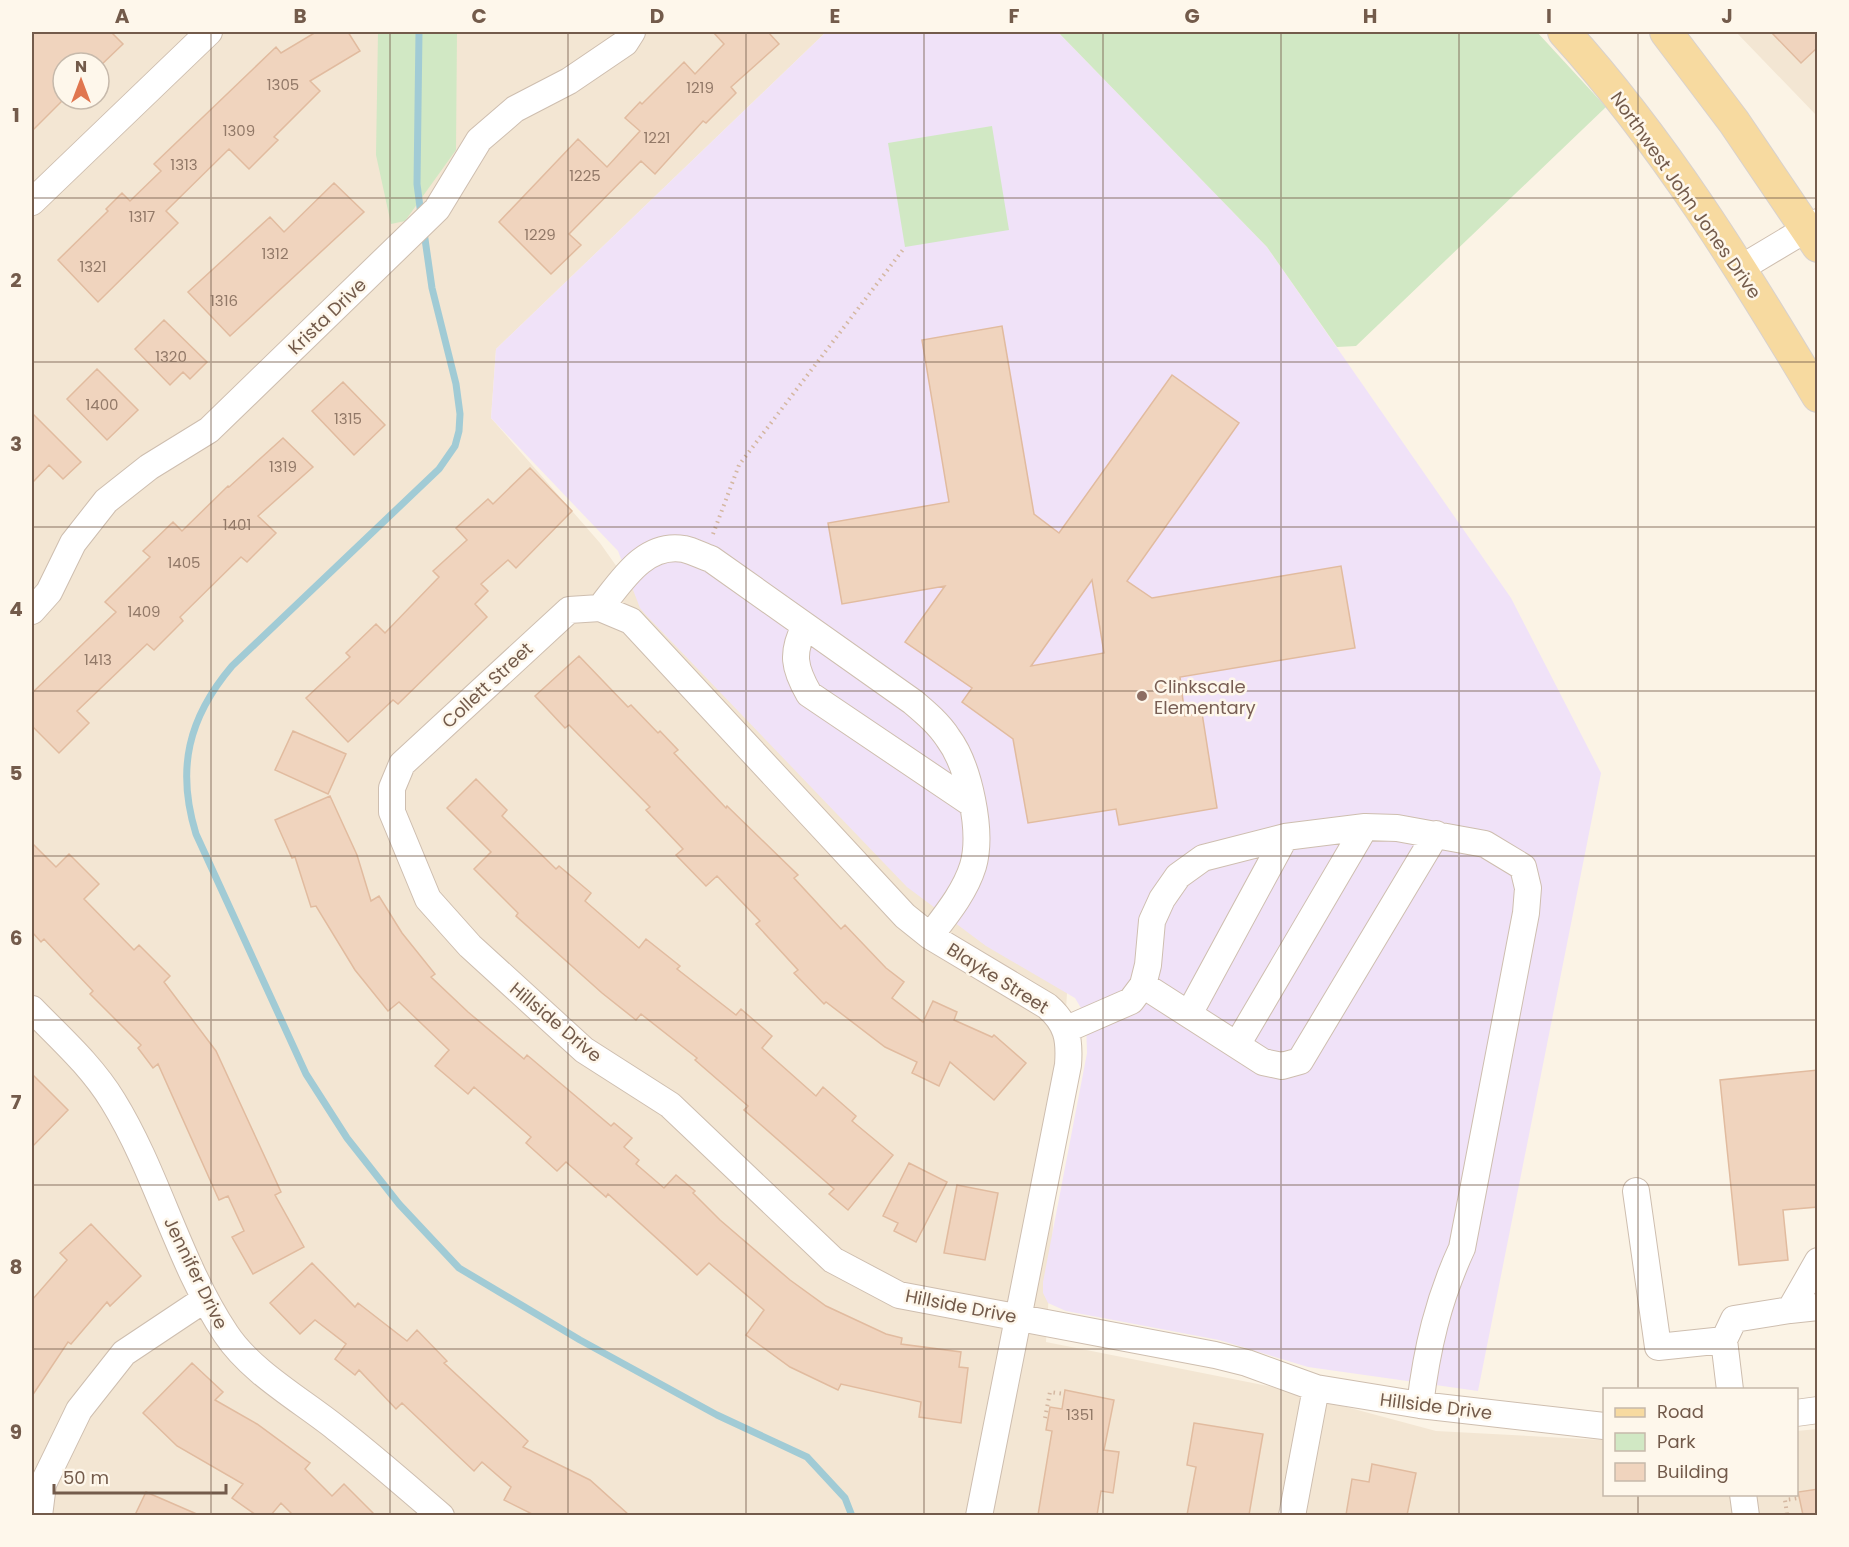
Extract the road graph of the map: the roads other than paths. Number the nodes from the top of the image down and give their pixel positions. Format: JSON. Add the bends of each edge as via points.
{"nodes":[{"id":1,"x":209,"y":32,"type":"edge"},
{"id":2,"x":632,"y":32,"type":"edge"},
{"id":3,"x":1564,"y":32,"type":"edge"},
{"id":4,"x":1666,"y":32,"type":"edge"},
{"id":5,"x":32,"y":202,"type":"edge"},
{"id":6,"x":1814,"y":232,"type":"edge"},
{"id":7,"x":1741,"y":268,"type":"junction"},
{"id":8,"x":1818,"y":396,"type":"edge"},
{"id":9,"x":600,"y":608,"type":"junction"},
{"id":10,"x":32,"y":611,"type":"edge"},
{"id":11,"x":805,"y":626,"type":"junction"},
{"id":12,"x":392,"y":788,"type":"joint"},
{"id":13,"x":972,"y":804,"type":"junction"},
{"id":14,"x":1365,"y":827,"type":"junction"},
{"id":15,"x":1436,"y":834,"type":"junction"},
{"id":16,"x":1285,"y":837,"type":"junction"},
{"id":17,"x":930,"y":936,"type":"junction"},
{"id":18,"x":1143,"y":985,"type":"junction"},
{"id":19,"x":32,"y":1009,"type":"edge"},
{"id":20,"x":1189,"y":1014,"type":"junction"},
{"id":21,"x":1066,"y":1029,"type":"junction"},
{"id":22,"x":1237,"y":1045,"type":"junction"},
{"id":23,"x":1636,"y":1191,"type":"dead end"},
{"id":24,"x":1818,"y":1261,"type":"edge"},
{"id":25,"x":205,"y":1299,"type":"junction"},
{"id":26,"x":1818,"y":1307,"type":"edge"},
{"id":27,"x":1790,"y":1310,"type":"junction"},
{"id":28,"x":1020,"y":1318,"type":"junction"},
{"id":29,"x":1724,"y":1340,"type":"junction"},
{"id":30,"x":1316,"y":1388,"type":"junction"},
{"id":31,"x":1730,"y":1388,"type":"edge"},
{"id":32,"x":1420,"y":1405,"type":"junction"},
{"id":33,"x":1818,"y":1410,"type":"edge"},
{"id":34,"x":1798,"y":1413,"type":"edge"},
{"id":35,"x":1603,"y":1426,"type":"edge"},
{"id":36,"x":1743,"y":1496,"type":"edge"},
{"id":37,"x":39,"y":1515,"type":"edge"},
{"id":38,"x":441,"y":1515,"type":"edge"},
{"id":39,"x":979,"y":1515,"type":"edge"},
{"id":40,"x":1292,"y":1515,"type":"edge"},
{"id":41,"x":1746,"y":1515,"type":"edge"}],
"edges":[{"from":1,"to":5,"type":"street"},
{"from":2,"to":10,"type":"street","name":"Krista Drive","via":[[625,43],[569,81],[515,109],[479,140],[437,209],[209,430],[149,467],[106,501],[74,543],[49,592]]},
{"from":3,"to":7,"type":"main road","name":"Northwest John Jones Drive","via":[[1673,170]]},
{"from":4,"to":6,"type":"main road"},
{"from":6,"to":7,"type":"street"},
{"from":7,"to":8,"type":"main road","name":"Northwest John Jones Drive"},
{"from":9,"to":11,"type":"street","via":[[634,564],[657,552],[683,549],[711,559]]},
{"from":9,"to":12,"type":"street","name":"Collett Street","via":[[569,610],[402,764]]},
{"from":9,"to":17,"type":"street","name":"Blayke Street","via":[[631,621],[905,916]]},
{"from":11,"to":13,"type":"street","via":[[933,719],[950,739],[963,767]]},
{"from":11,"to":13,"type":"street","via":[[798,640],[796,670],[809,694]]},
{"from":12,"to":28,"type":"street","name":"Hillside Drive","via":[[392,812],[428,899],[471,946],[584,1050],[670,1105],[834,1260],[899,1295]]},
{"from":13,"to":17,"type":"street","via":[[973,865],[956,900]]},
{"from":14,"to":15,"type":"street"},
{"from":14,"to":16,"type":"street"},
{"from":14,"to":22,"type":"street"},
{"from":15,"to":22,"type":"street","via":[[1300,1061],[1282,1066],[1263,1062]]},
{"from":15,"to":32,"type":"street","via":[[1485,844],[1523,867],[1528,888],[1462,1248],[1435,1315]]},
{"from":16,"to":18,"type":"street","via":[[1203,858],[1178,876],[1152,921]]},
{"from":16,"to":20,"type":"street"},
{"from":17,"to":21,"type":"street","name":"Blayke Street","via":[[1047,1006]]},
{"from":18,"to":20,"type":"street"},
{"from":18,"to":21,"type":"street","via":[[1131,1001]]},
{"from":19,"to":25,"type":"street","name":"Jennifer Drive","via":[[92,1070],[113,1101]]},
{"from":20,"to":22,"type":"street"},
{"from":21,"to":28,"type":"street","via":[[1070,1043],[1068,1065]]},
{"from":23,"to":29,"type":"street","via":[[1658,1347]]},
{"from":24,"to":27,"type":"street"},
{"from":25,"to":37,"type":"street","via":[[124,1353],[79,1410],[43,1484]]},
{"from":25,"to":38,"type":"street","name":"Jennifer Drive","via":[[227,1336],[264,1374]]},
{"from":26,"to":27,"type":"street"},
{"from":27,"to":29,"type":"street","via":[[1734,1318]]},
{"from":28,"to":30,"type":"street","name":"Hillside Drive","via":[[1215,1355]]},
{"from":28,"to":39,"type":"street"},
{"from":29,"to":31,"type":"street"},
{"from":30,"to":32,"type":"street","name":"Hillside Drive"},
{"from":30,"to":40,"type":"street"},
{"from":32,"to":35,"type":"street","name":"Hillside Drive"},
{"from":33,"to":34,"type":"street"},
{"from":36,"to":41,"type":"street"}]}
